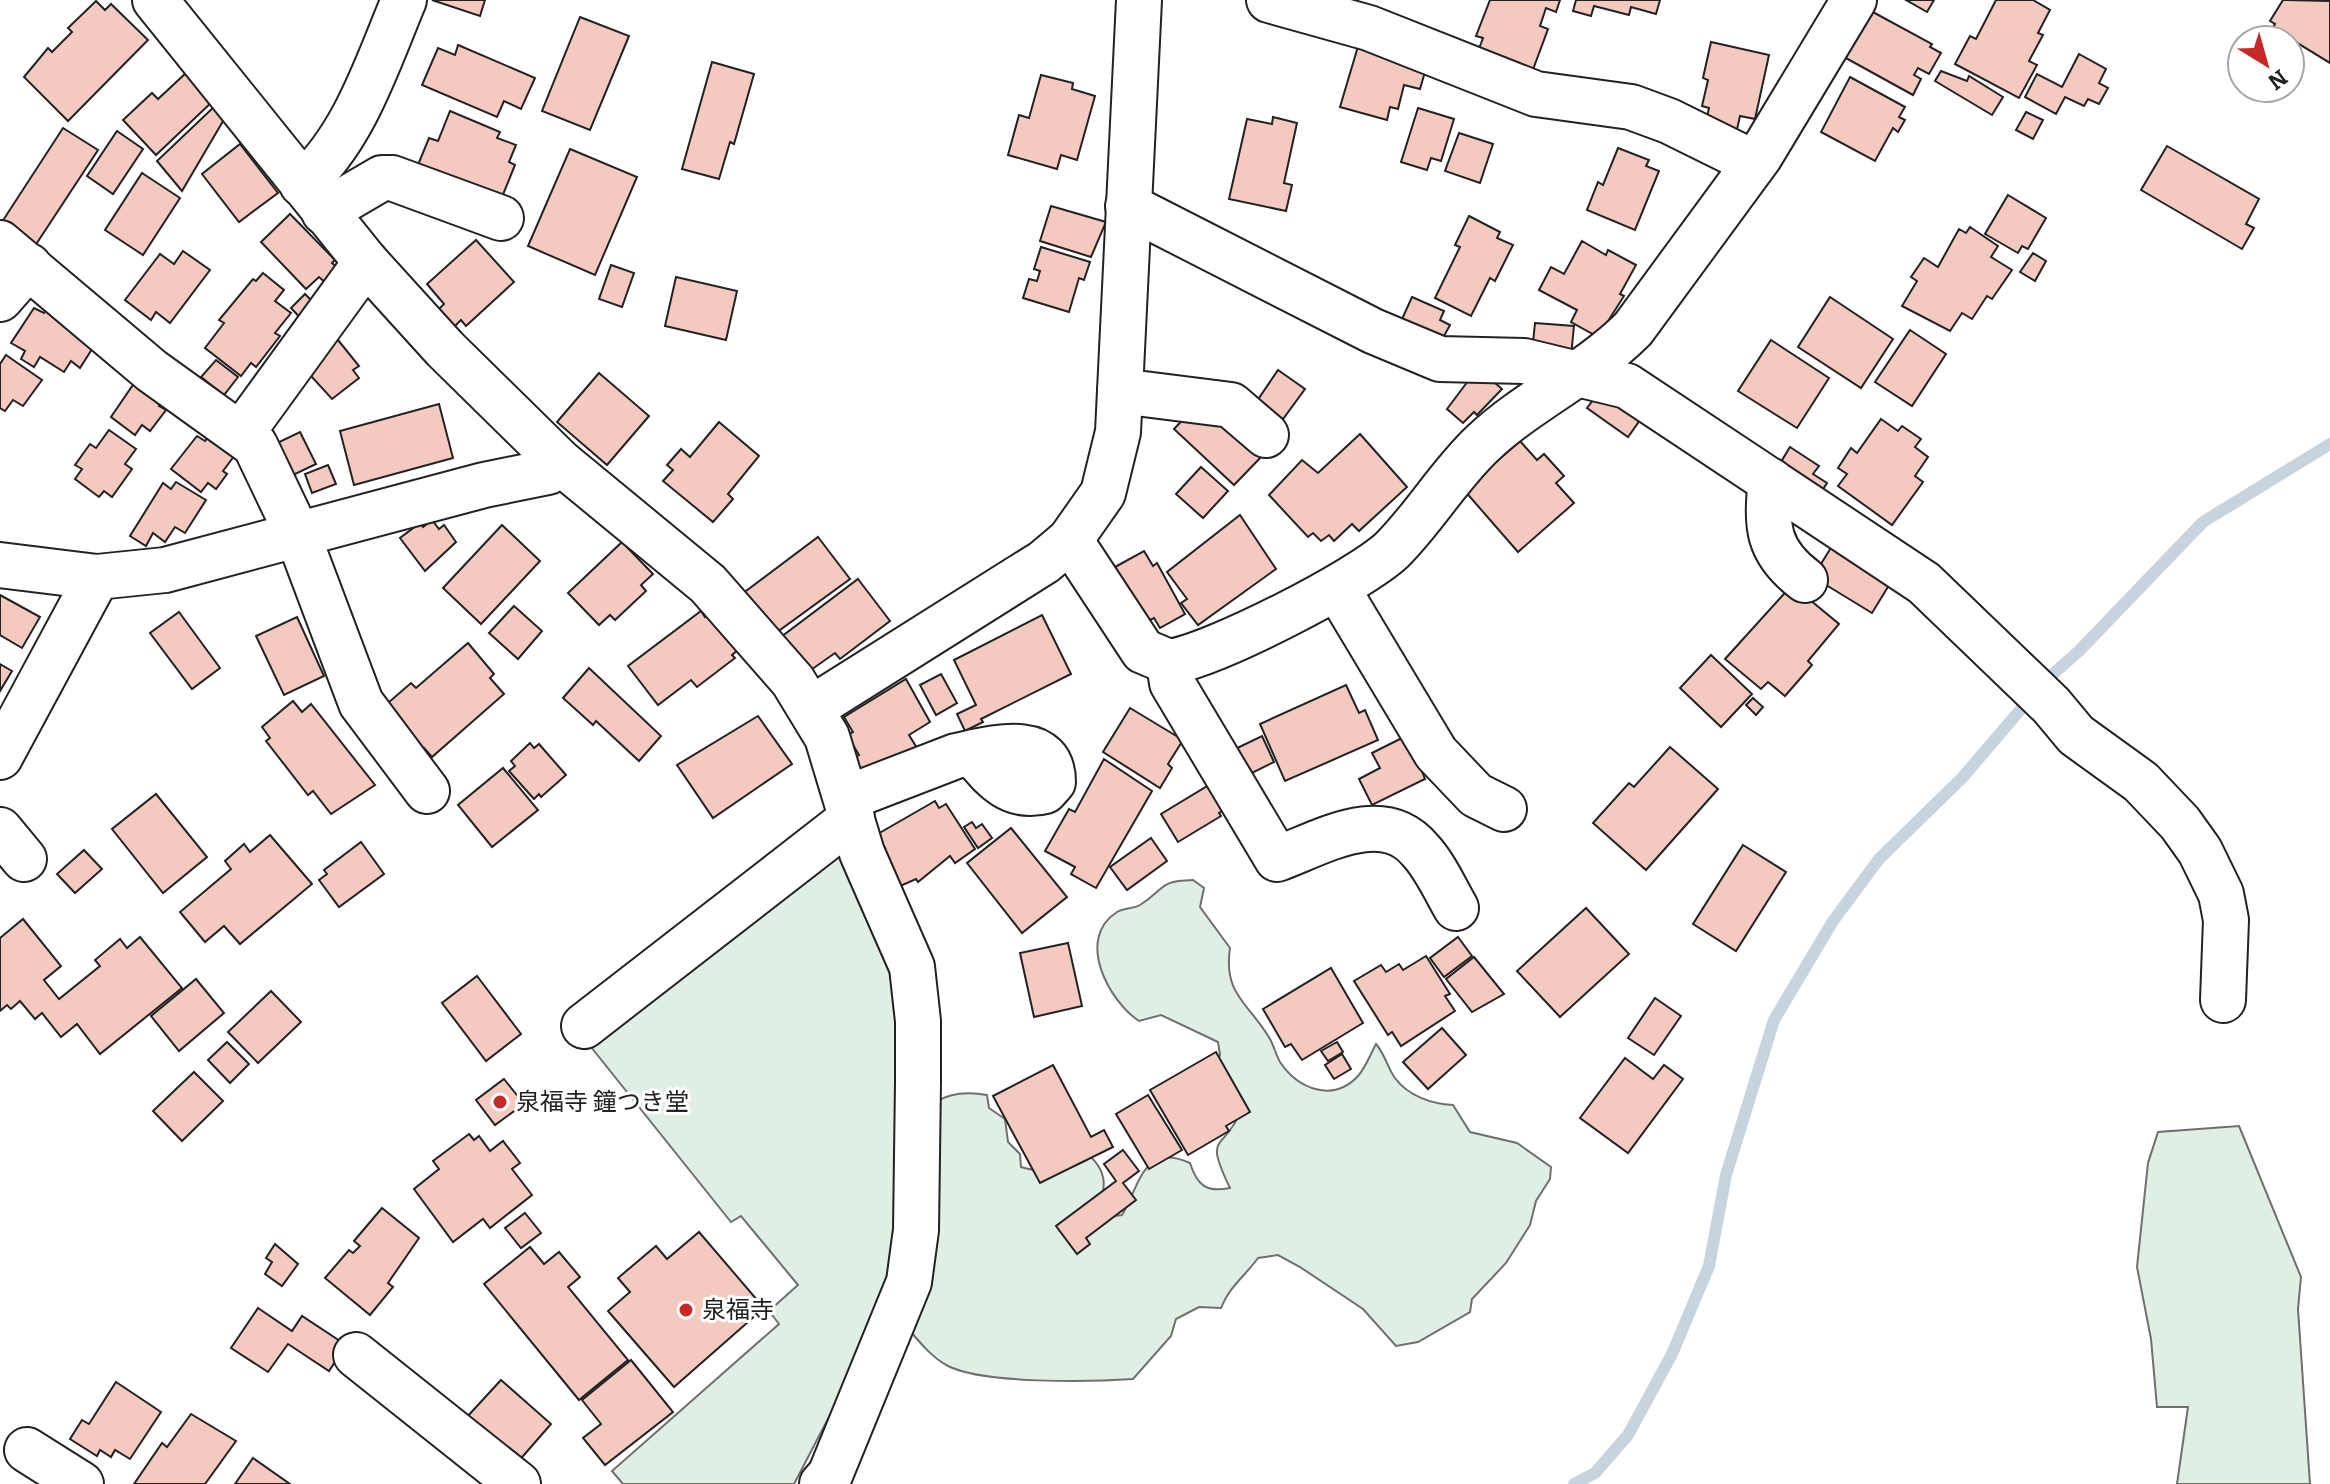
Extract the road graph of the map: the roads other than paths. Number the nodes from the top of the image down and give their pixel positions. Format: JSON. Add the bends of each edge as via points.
{"nodes":[{"id":1,"x":155,"y":0,"type":"edge"},
{"id":2,"x":404,"y":0,"type":"edge"},
{"id":3,"x":1139,"y":0,"type":"edge"},
{"id":4,"x":1269,"y":0,"type":"edge"},
{"id":5,"x":1854,"y":0,"type":"edge"},
{"id":6,"x":1754,"y":163,"type":"junction"},
{"id":7,"x":313,"y":198,"type":"junction"},
{"id":8,"x":1128,"y":206,"type":"junction"},
{"id":9,"x":501,"y":218,"type":"dead end"},
{"id":10,"x":15,"y":255,"type":"edge"},
{"id":11,"x":366,"y":262,"type":"junction"},
{"id":12,"x":0,"y":299,"type":"edge"},
{"id":13,"x":1580,"y":375,"type":"junction"},
{"id":14,"x":1120,"y":391,"type":"junction"},
{"id":15,"x":241,"y":434,"type":"junction"},
{"id":16,"x":1266,"y":435,"type":"dead end"},
{"id":17,"x":560,"y":462,"type":"junction"},
{"id":18,"x":1771,"y":481,"type":"junction"},
{"id":19,"x":297,"y":533,"type":"junction"},
{"id":20,"x":1070,"y":540,"type":"junction"},
{"id":21,"x":0,"y":565,"type":"edge"},
{"id":22,"x":97,"y":577,"type":"junction"},
{"id":23,"x":1805,"y":580,"type":"dead end"},
{"id":24,"x":1337,"y":588,"type":"junction"},
{"id":25,"x":1169,"y":662,"type":"junction"},
{"id":26,"x":812,"y":708,"type":"junction"},
{"id":27,"x":973,"y":753,"type":"dead end"},
{"id":28,"x":0,"y":757,"type":"edge"},
{"id":29,"x":427,"y":791,"type":"dead end"},
{"id":30,"x":850,"y":808,"type":"junction"},
{"id":31,"x":1504,"y":809,"type":"dead end"},
{"id":32,"x":1456,"y":908,"type":"dead end"},
{"id":33,"x":2223,"y":1000,"type":"dead end"},
{"id":34,"x":584,"y":1026,"type":"dead end"},
{"id":35,"x":356,"y":1355,"type":"dead end"},
{"id":36,"x":27,"y":1450,"type":"dead end"},
{"id":37,"x":830,"y":1481,"type":"edge"},
{"id":38,"x":81,"y":1484,"type":"edge"},
{"id":39,"x":518,"y":1484,"type":"edge"}],
"edges":[{"from":1,"to":7,"type":"street"},
{"from":2,"to":7,"type":"street","via":[[363,98],[320,168]]},
{"from":3,"to":8,"type":"street"},
{"from":4,"to":6,"type":"street","via":[[1369,28],[1536,94],[1631,107]]},
{"from":5,"to":6,"type":"street"},
{"from":6,"to":13,"type":"street","via":[[1633,329]]},
{"from":7,"to":9,"type":"street","via":[[392,178]]},
{"from":7,"to":11,"type":"street"},
{"from":8,"to":13,"type":"street","via":[[1304,297],[1440,359],[1524,361]]},
{"from":8,"to":14,"type":"street"},
{"from":10,"to":12,"type":"street"},
{"from":10,"to":15,"type":"street","via":[[152,371]]},
{"from":11,"to":15,"type":"street"},
{"from":11,"to":17,"type":"street"},
{"from":13,"to":18,"type":"street","via":[[1627,386]]},
{"from":13,"to":24,"type":"street","via":[[1532,403],[1482,444],[1390,551]]},
{"from":14,"to":16,"type":"street","via":[[1231,405]]},
{"from":14,"to":20,"type":"street","via":[[1118,432],[1103,493]]},
{"from":15,"to":19,"type":"street","via":[[269,467]]},
{"from":17,"to":19,"type":"street","via":[[548,472]]},
{"from":17,"to":26,"type":"street","via":[[708,584]]},
{"from":18,"to":23,"type":"street","via":[[1767,511],[1772,540],[1783,563]]},
{"from":18,"to":33,"type":"street","via":[[1924,583],[2076,735],[2163,802],[2214,876],[2226,920]]},
{"from":19,"to":22,"type":"street","via":[[165,570]]},
{"from":19,"to":29,"type":"street","via":[[361,703]]},
{"from":20,"to":25,"type":"street","via":[[1143,651]]},
{"from":20,"to":26,"type":"street","via":[[1044,562]]},
{"from":21,"to":22,"type":"street"},
{"from":22,"to":28,"type":"street"},
{"from":24,"to":25,"type":"street","via":[[1209,649]]},
{"from":24,"to":31,"type":"street","via":[[1436,753],[1476,795]]},
{"from":25,"to":32,"type":"street","via":[[1172,683],[1277,859],[1357,828],[1389,828],[1422,851]]},
{"from":26,"to":30,"type":"street"},
{"from":27,"to":30,"type":"street","via":[[919,768]]},
{"from":30,"to":34,"type":"street"},
{"from":30,"to":37,"type":"street","via":[[862,853],[912,967],[918,1021],[916,1230],[909,1282]]},
{"from":35,"to":39,"type":"street"},
{"from":36,"to":38,"type":"street"}]}
